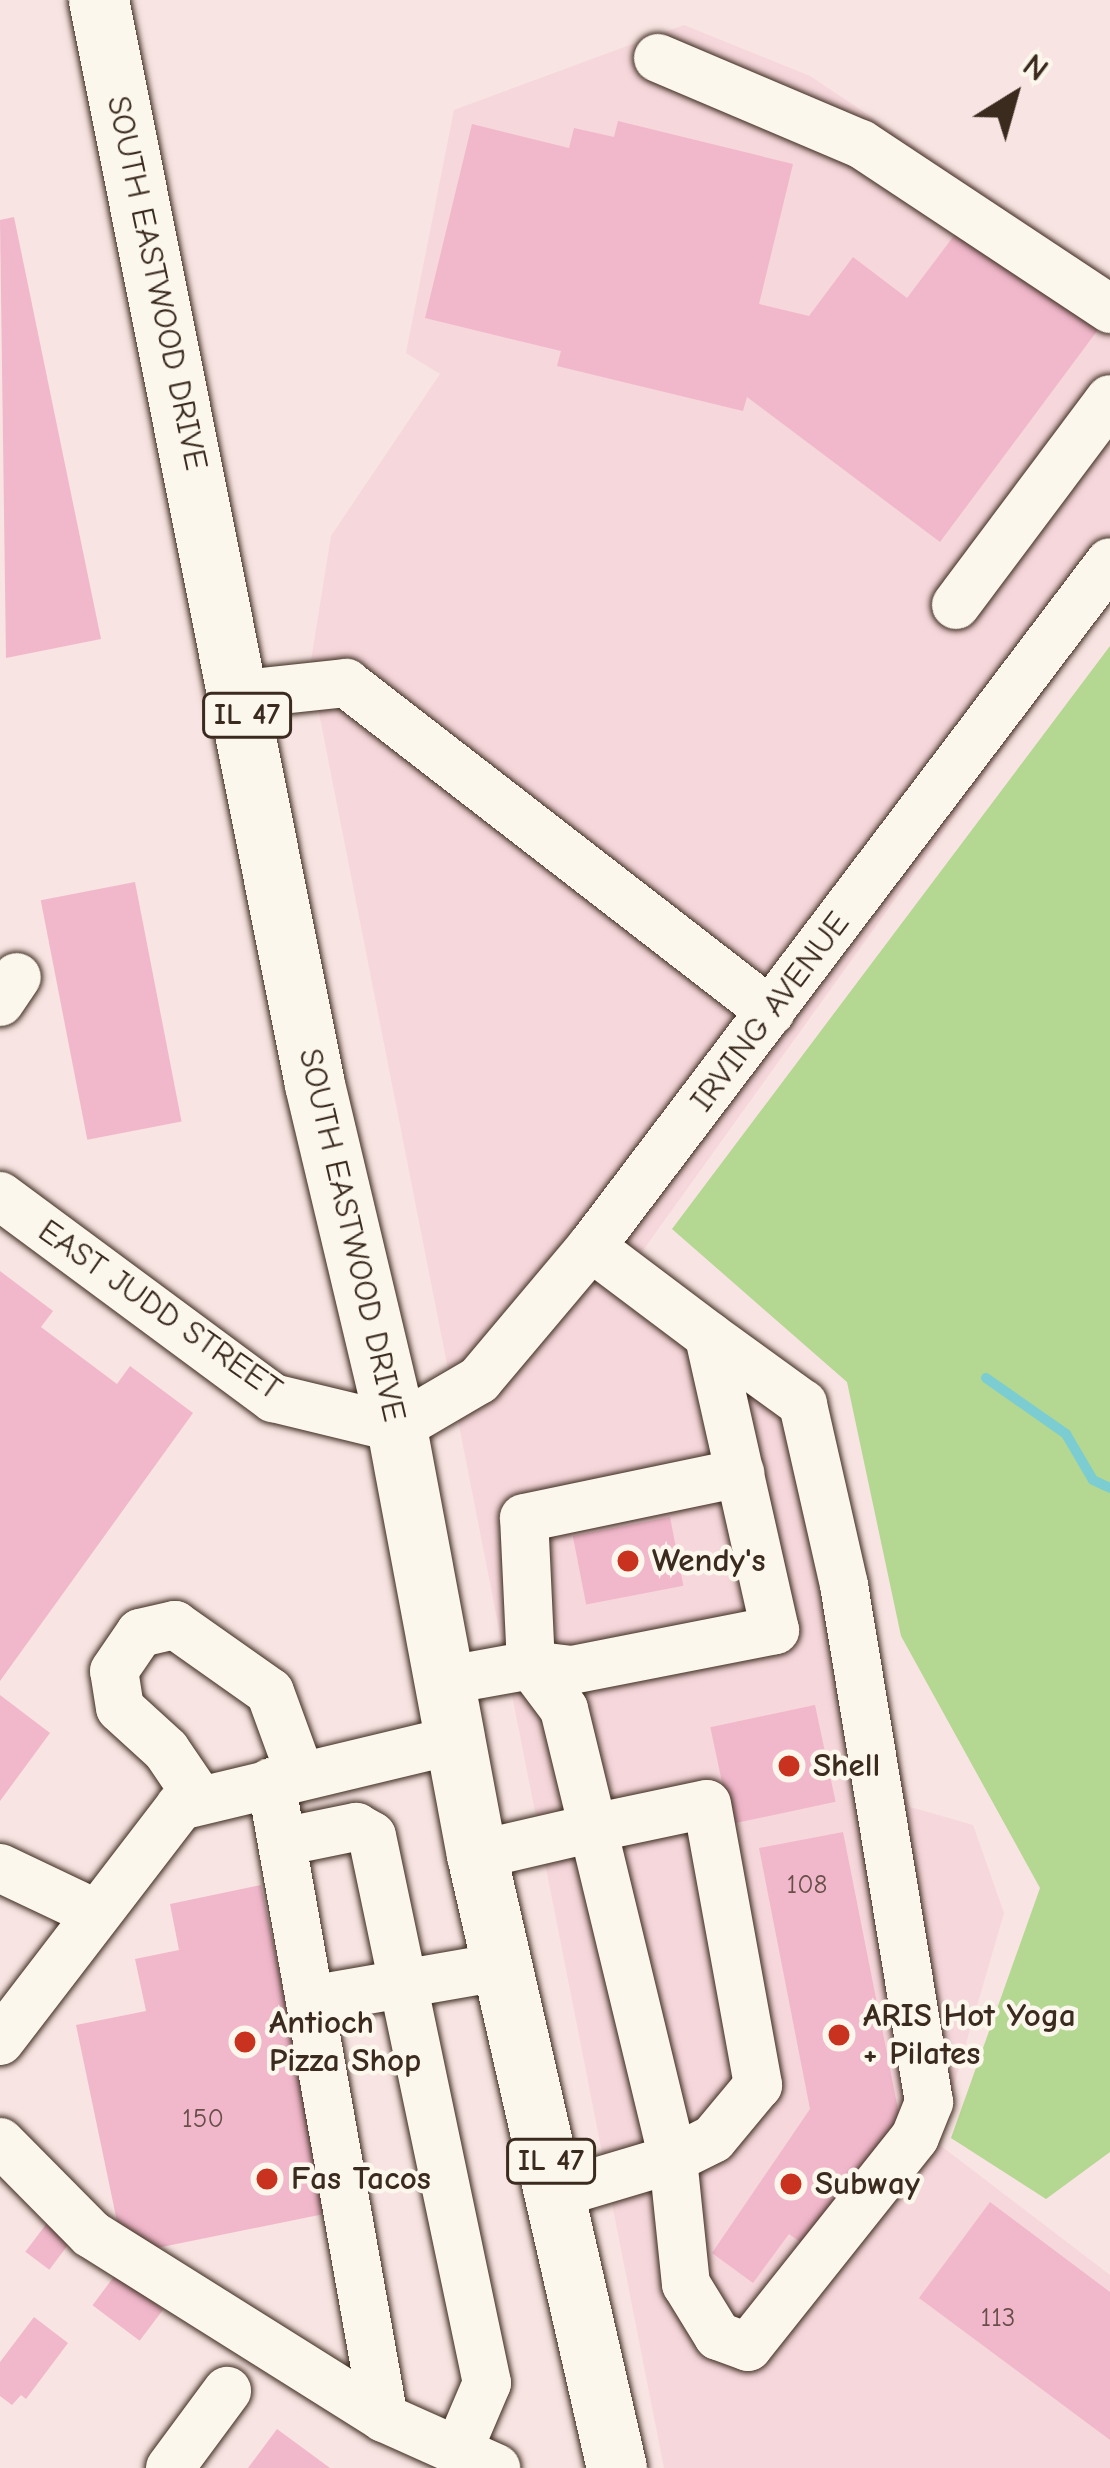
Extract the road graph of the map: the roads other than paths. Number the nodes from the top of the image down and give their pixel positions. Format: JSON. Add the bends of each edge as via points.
{"nodes":[{"id":1,"x":99,"y":0,"type":"edge"},
{"id":2,"x":658,"y":58,"type":"dead end"},
{"id":3,"x":1110,"y":309,"type":"edge"},
{"id":4,"x":1110,"y":399,"type":"edge"},
{"id":5,"x":1110,"y":562,"type":"edge"},
{"id":6,"x":956,"y":604,"type":"dead end"},
{"id":7,"x":243,"y":694,"type":"junction"},
{"id":8,"x":771,"y":1012,"type":"junction"},
{"id":9,"x":0,"y":1196,"type":"edge"},
{"id":10,"x":592,"y":1246,"type":"junction"},
{"id":11,"x":712,"y":1349,"type":"junction"},
{"id":12,"x":397,"y":1428,"type":"junction"},
{"id":13,"x":740,"y":1473,"type":"junction"},
{"id":14,"x":531,"y":1665,"type":"junction"},
{"id":15,"x":443,"y":1681,"type":"junction"},
{"id":16,"x":455,"y":1740,"type":"junction"},
{"id":17,"x":286,"y":1778,"type":"junction"},
{"id":18,"x":200,"y":1800,"type":"junction"},
{"id":19,"x":593,"y":1828,"type":"junction"},
{"id":20,"x":282,"y":1842,"type":"junction"},
{"id":21,"x":477,"y":1855,"type":"junction"},
{"id":22,"x":0,"y":1868,"type":"edge"},
{"id":23,"x":97,"y":1914,"type":"junction"},
{"id":24,"x":505,"y":1966,"type":"junction"},
{"id":25,"x":407,"y":1983,"type":"junction"},
{"id":26,"x":310,"y":2000,"type":"junction"},
{"id":27,"x":0,"y":2041,"type":"edge"},
{"id":28,"x":0,"y":2142,"type":"edge"},
{"id":29,"x":673,"y":2159,"type":"junction"},
{"id":30,"x":559,"y":2193,"type":"junction"},
{"id":31,"x":227,"y":2391,"type":"dead end"},
{"id":32,"x":385,"y":2417,"type":"junction"},
{"id":33,"x":477,"y":2459,"type":"edge"},
{"id":34,"x":603,"y":2464,"type":"edge"},
{"id":35,"x":170,"y":2468,"type":"edge"}],
"edges":[{"from":1,"to":7,"type":"main road","name":"SOUTH EASTWOOD DRIVE","number":"IL 47"},
{"from":2,"to":3,"type":"street","via":[[861,144]]},
{"from":4,"to":6,"type":"street"},
{"from":5,"to":8,"type":"street","name":"IRVING AVENUE"},
{"from":7,"to":8,"type":"street","via":[[346,683]]},
{"from":7,"to":12,"type":"main road","name":"SOUTH EASTWOOD DRIVE","number":"IL 47","via":[[315,1085]]},
{"from":8,"to":10,"type":"street","name":"IRVING AVENUE"},
{"from":9,"to":12,"type":"street","name":"EAST JUDD STREET","via":[[273,1398]]},
{"from":10,"to":11,"type":"street"},
{"from":10,"to":12,"type":"street","name":"IRVING AVENUE","via":[[479,1380]]},
{"from":11,"to":13,"type":"street"},
{"from":11,"to":29,"type":"street","via":[[803,1404],[848,1607],[929,2102],[915,2137],[748,2347],[718,2336],[686,2284]]},
{"from":12,"to":15,"type":"main road","name":"SOUTH EASTWOOD DRIVE","number":"IL 47"},
{"from":13,"to":14,"type":"street","via":[[524,1518]]},
{"from":13,"to":14,"type":"street","via":[[775,1630],[572,1670]]},
{"from":14,"to":15,"type":"street"},
{"from":14,"to":19,"type":"street","via":[[564,1709]]},
{"from":15,"to":16,"type":"main road","name":"SOUTH EASTWOOD DRIVE","number":"IL 47"},
{"from":16,"to":17,"type":"street"},
{"from":16,"to":21,"type":"main road","name":"SOUTH EASTWOOD DRIVE","number":"IL 47"},
{"from":17,"to":18,"type":"street"},
{"from":17,"to":18,"type":"street","via":[[270,1692],[176,1625],[140,1633],[114,1671],[120,1708],[166,1750]]},
{"from":17,"to":20,"type":"street"},
{"from":18,"to":23,"type":"street","via":[[180,1806]]},
{"from":19,"to":21,"type":"street"},
{"from":19,"to":29,"type":"street"},
{"from":19,"to":29,"type":"street","via":[[707,1804],[758,2084],[712,2139]]},
{"from":20,"to":25,"type":"street","via":[[356,1828],[372,1836]]},
{"from":20,"to":26,"type":"street"},
{"from":21,"to":24,"type":"main road","name":"SOUTH EASTWOOD DRIVE","number":"IL 47"},
{"from":22,"to":23,"type":"street"},
{"from":23,"to":27,"type":"street"},
{"from":24,"to":25,"type":"street"},
{"from":24,"to":30,"type":"main road","name":"SOUTH EASTWOOD DRIVE","number":"IL 47"},
{"from":25,"to":26,"type":"street"},
{"from":25,"to":33,"type":"street","via":[[487,2383]]},
{"from":26,"to":32,"type":"street"},
{"from":28,"to":32,"type":"street","via":[[91,2234]]},
{"from":29,"to":30,"type":"street"},
{"from":30,"to":34,"type":"main road","name":"SOUTH EASTWOOD DRIVE","number":"IL 47"},
{"from":31,"to":35,"type":"street"},
{"from":32,"to":33,"type":"street"}]}
